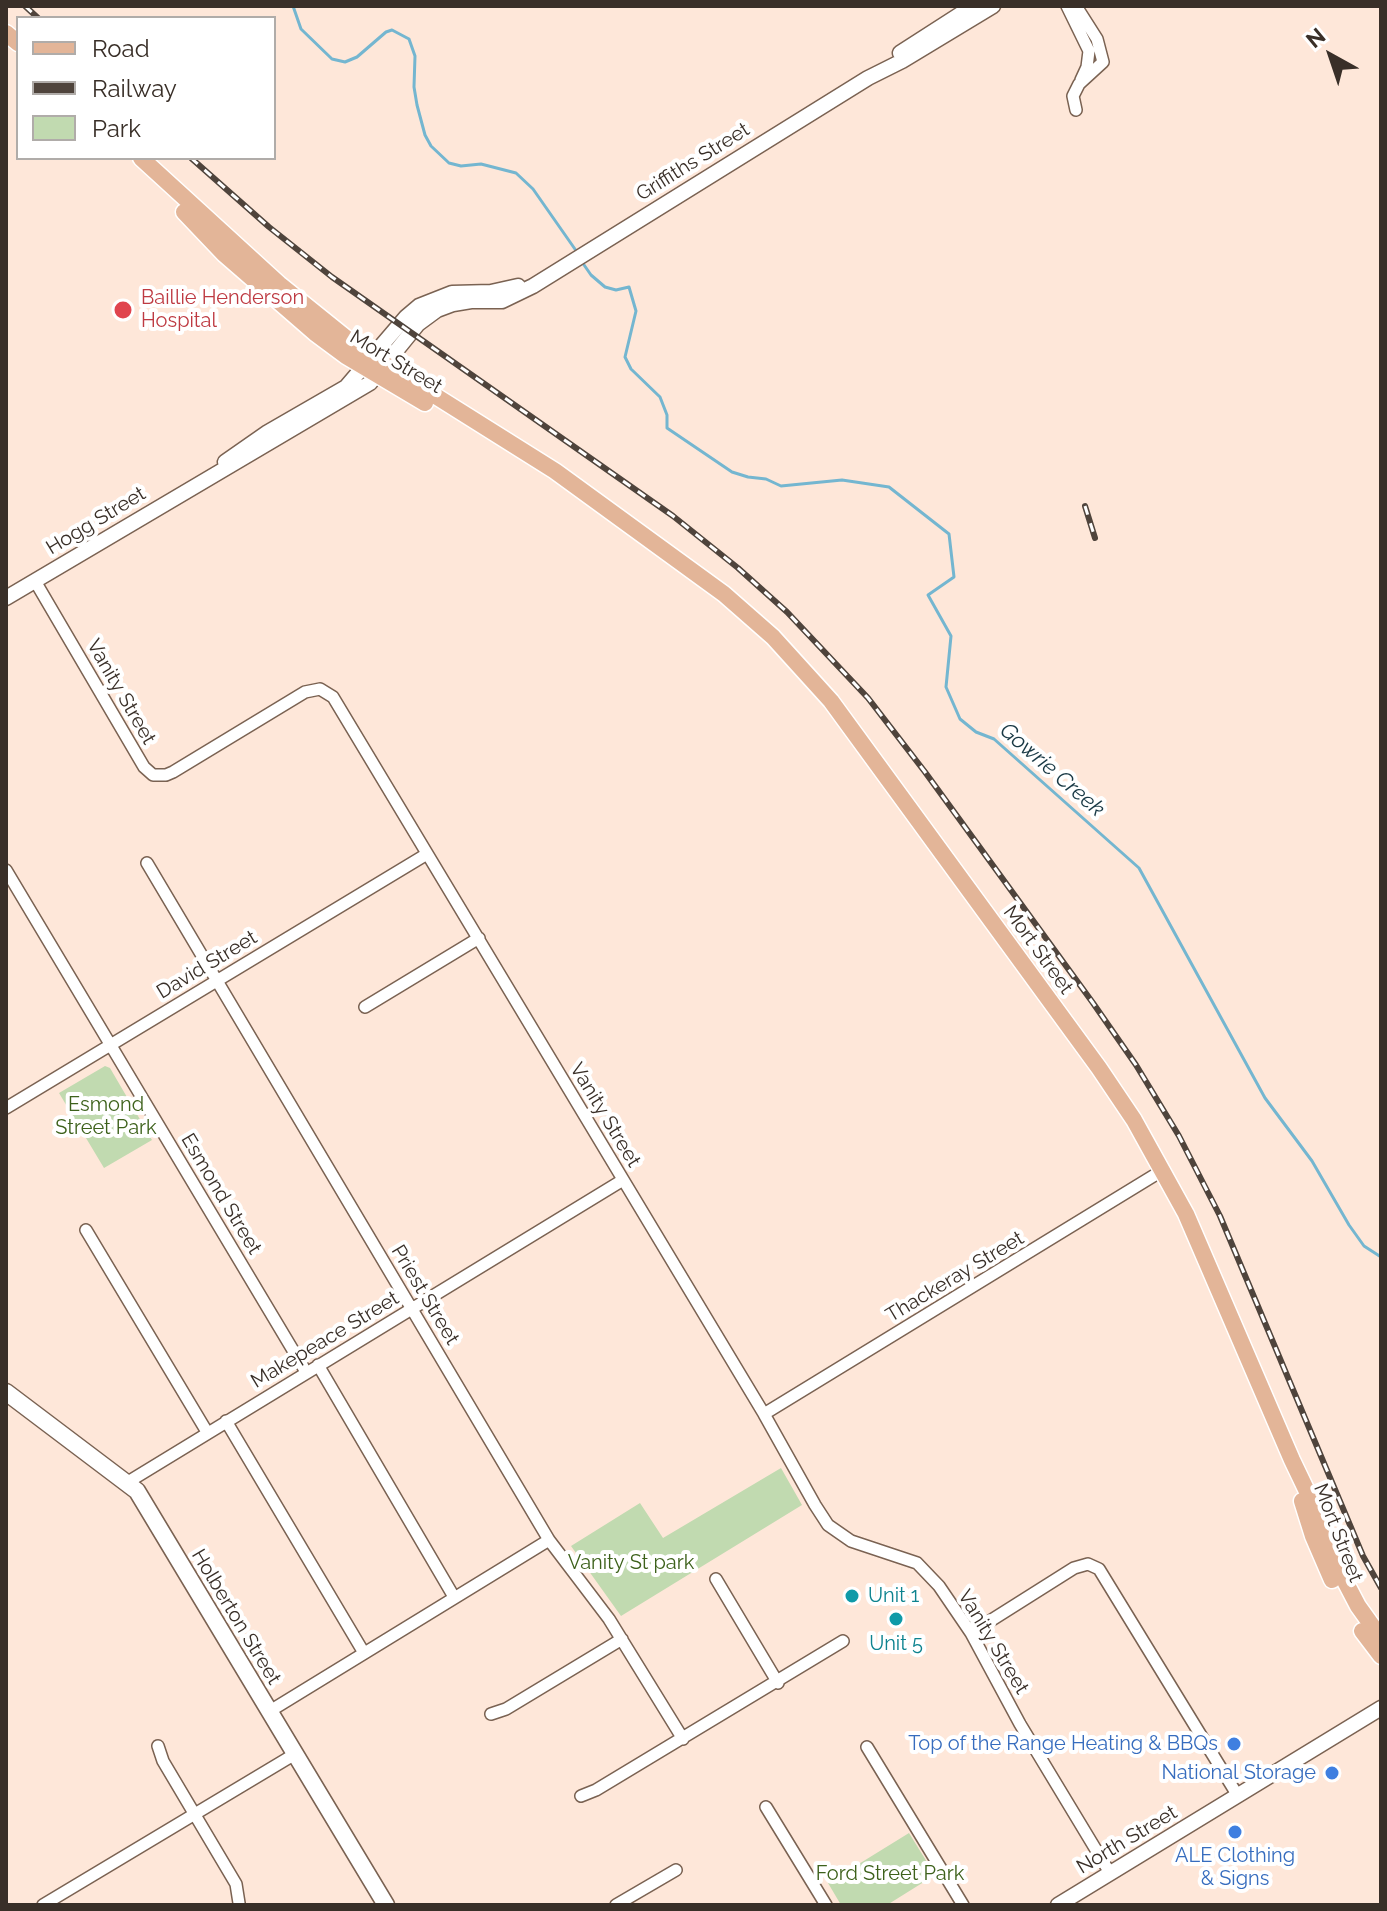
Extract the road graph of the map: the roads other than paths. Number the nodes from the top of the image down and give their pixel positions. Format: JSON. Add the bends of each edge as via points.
{"nodes":[{"id":1,"x":973,"y":6,"type":"edge"},
{"id":2,"x":993,"y":6,"type":"edge"},
{"id":3,"x":1067,"y":6,"type":"edge"},
{"id":4,"x":1076,"y":6,"type":"edge"},
{"id":5,"x":868,"y":78,"type":"junction"},
{"id":6,"x":1079,"y":84,"type":"junction"},
{"id":7,"x":1076,"y":110,"type":"dead end"},
{"id":8,"x":143,"y":160,"type":"edge"},
{"id":9,"x":375,"y":366,"type":"junction"},
{"id":10,"x":35,"y":581,"type":"junction"},
{"id":11,"x":6,"y":598,"type":"edge"},
{"id":12,"x":427,"y":854,"type":"junction"},
{"id":13,"x":147,"y":863,"type":"dead end"},
{"id":14,"x":6,"y":870,"type":"edge"},
{"id":15,"x":17,"y":889,"type":"junction"},
{"id":16,"x":6,"y":896,"type":"edge"},
{"id":17,"x":479,"y":938,"type":"junction"},
{"id":18,"x":215,"y":980,"type":"junction"},
{"id":19,"x":365,"y":1007,"type":"dead end"},
{"id":20,"x":111,"y":1045,"type":"junction"},
{"id":21,"x":6,"y":1108,"type":"edge"},
{"id":22,"x":1163,"y":1170,"type":"junction"},
{"id":23,"x":623,"y":1180,"type":"junction"},
{"id":24,"x":86,"y":1230,"type":"dead end"},
{"id":25,"x":412,"y":1309,"type":"junction"},
{"id":26,"x":318,"y":1365,"type":"junction"},
{"id":27,"x":306,"y":1372,"type":"junction"},
{"id":28,"x":6,"y":1392,"type":"edge"},
{"id":29,"x":764,"y":1414,"type":"junction"},
{"id":30,"x":226,"y":1421,"type":"junction"},
{"id":31,"x":207,"y":1432,"type":"junction"},
{"id":32,"x":1292,"y":1460,"type":"junction"},
{"id":33,"x":128,"y":1482,"type":"junction"},
{"id":34,"x":549,"y":1540,"type":"junction"},
{"id":35,"x":716,"y":1579,"type":"dead end"},
{"id":36,"x":454,"y":1597,"type":"junction"},
{"id":37,"x":971,"y":1633,"type":"junction"},
{"id":38,"x":1381,"y":1638,"type":"edge"},
{"id":39,"x":622,"y":1639,"type":"junction"},
{"id":40,"x":843,"y":1641,"type":"dead end"},
{"id":41,"x":364,"y":1653,"type":"junction"},
{"id":42,"x":1381,"y":1656,"type":"edge"},
{"id":43,"x":778,"y":1683,"type":"junction"},
{"id":44,"x":1381,"y":1708,"type":"edge"},
{"id":45,"x":270,"y":1711,"type":"junction"},
{"id":46,"x":491,"y":1714,"type":"dead end"},
{"id":47,"x":683,"y":1739,"type":"junction"},
{"id":48,"x":158,"y":1746,"type":"dead end"},
{"id":49,"x":867,"y":1747,"type":"dead end"},
{"id":50,"x":295,"y":1754,"type":"junction"},
{"id":51,"x":581,"y":1796,"type":"dead end"},
{"id":52,"x":1238,"y":1796,"type":"junction"},
{"id":53,"x":766,"y":1807,"type":"dead end"},
{"id":54,"x":194,"y":1814,"type":"junction"},
{"id":55,"x":676,"y":1870,"type":"dead end"},
{"id":56,"x":1110,"y":1873,"type":"junction"},
{"id":57,"x":239,"y":1903,"type":"dead end"},
{"id":58,"x":43,"y":1905,"type":"edge"},
{"id":59,"x":386,"y":1905,"type":"edge"},
{"id":60,"x":616,"y":1905,"type":"edge"},
{"id":61,"x":826,"y":1905,"type":"edge"},
{"id":62,"x":963,"y":1905,"type":"edge"},
{"id":63,"x":1058,"y":1905,"type":"edge"}],
"edges":[{"from":1,"to":5,"type":"street","name":"Griffiths Street"},
{"from":2,"to":5,"type":"street","name":"Griffiths Street"},
{"from":3,"to":6,"type":"street","via":[[1089,51]]},
{"from":4,"to":6,"type":"street","via":[[1097,39],[1103,62]]},
{"from":5,"to":9,"type":"street","name":"Griffiths Street","via":[[540,280],[508,290],[466,291],[419,306]]},
{"from":6,"to":7,"type":"street","via":[[1073,96]]},
{"from":8,"to":9,"type":"main road","name":"Mort Street"},
{"from":9,"to":10,"type":"street","name":"Hogg Street","via":[[318,415]]},
{"from":9,"to":22,"type":"main road","name":"Mort Street","via":[[555,471],[629,523],[747,613],[803,668],[1099,1068]]},
{"from":10,"to":11,"type":"street","name":"Hogg Street"},
{"from":10,"to":12,"type":"street","name":"Vanity Street","via":[[153,775],[173,772],[305,692],[320,689],[333,697]]},
{"from":12,"to":17,"type":"street","name":"Vanity Street"},
{"from":12,"to":18,"type":"street","name":"David Street"},
{"from":13,"to":18,"type":"street","name":"Priest Street"},
{"from":14,"to":15,"type":"street","name":"Esmond Street"},
{"from":15,"to":16,"type":"street"},
{"from":15,"to":20,"type":"street","name":"Esmond Street"},
{"from":17,"to":19,"type":"street"},
{"from":17,"to":23,"type":"street","name":"Vanity Street"},
{"from":18,"to":20,"type":"street","name":"David Street"},
{"from":18,"to":25,"type":"street","name":"Priest Street"},
{"from":20,"to":21,"type":"street","name":"David Street"},
{"from":20,"to":27,"type":"street","name":"Esmond Street"},
{"from":22,"to":29,"type":"street","name":"Thackeray Street"},
{"from":22,"to":32,"type":"main road","name":"Mort Street"},
{"from":23,"to":25,"type":"street","name":"Makepeace Street"},
{"from":23,"to":29,"type":"street","name":"Vanity Street"},
{"from":24,"to":31,"type":"street"},
{"from":25,"to":26,"type":"street","name":"Makepeace Street"},
{"from":25,"to":34,"type":"street","name":"Priest Street"},
{"from":26,"to":27,"type":"street","name":"Makepeace Street"},
{"from":26,"to":36,"type":"street"},
{"from":27,"to":30,"type":"street","name":"Makepeace Street"},
{"from":28,"to":33,"type":"main road","name":"Holberton Street"},
{"from":29,"to":37,"type":"street","name":"Vanity Street","via":[[828,1525],[851,1541],[917,1563]]},
{"from":30,"to":31,"type":"street","name":"Makepeace Street"},
{"from":30,"to":41,"type":"street"},
{"from":31,"to":33,"type":"street","name":"Makepeace Street"},
{"from":32,"to":38,"type":"main road","name":"Mort Street","via":[[1336,1564]]},
{"from":32,"to":42,"type":"main road","name":"Mort Street","via":[[1326,1568]]},
{"from":33,"to":45,"type":"main road","name":"Holberton Street"},
{"from":34,"to":36,"type":"street"},
{"from":34,"to":39,"type":"street","name":"Priest Street"},
{"from":35,"to":43,"type":"street"},
{"from":36,"to":41,"type":"street"},
{"from":37,"to":52,"type":"street","via":[[1074,1568],[1088,1564],[1099,1569]]},
{"from":37,"to":56,"type":"street","name":"Vanity Street"},
{"from":39,"to":46,"type":"street"},
{"from":39,"to":47,"type":"street","name":"Priest Street"},
{"from":40,"to":43,"type":"street"},
{"from":41,"to":45,"type":"street"},
{"from":43,"to":47,"type":"street"},
{"from":44,"to":52,"type":"street","name":"North Street"},
{"from":45,"to":50,"type":"main road","name":"Holberton Street"},
{"from":47,"to":51,"type":"street"},
{"from":48,"to":54,"type":"street"},
{"from":49,"to":62,"type":"street"},
{"from":50,"to":54,"type":"street"},
{"from":50,"to":59,"type":"main road","name":"Holberton Street"},
{"from":52,"to":56,"type":"street","name":"North Street"},
{"from":53,"to":61,"type":"street"},
{"from":54,"to":57,"type":"street","via":[[236,1884]]},
{"from":54,"to":58,"type":"street"},
{"from":55,"to":60,"type":"street"},
{"from":56,"to":63,"type":"street","name":"North Street"}]}
